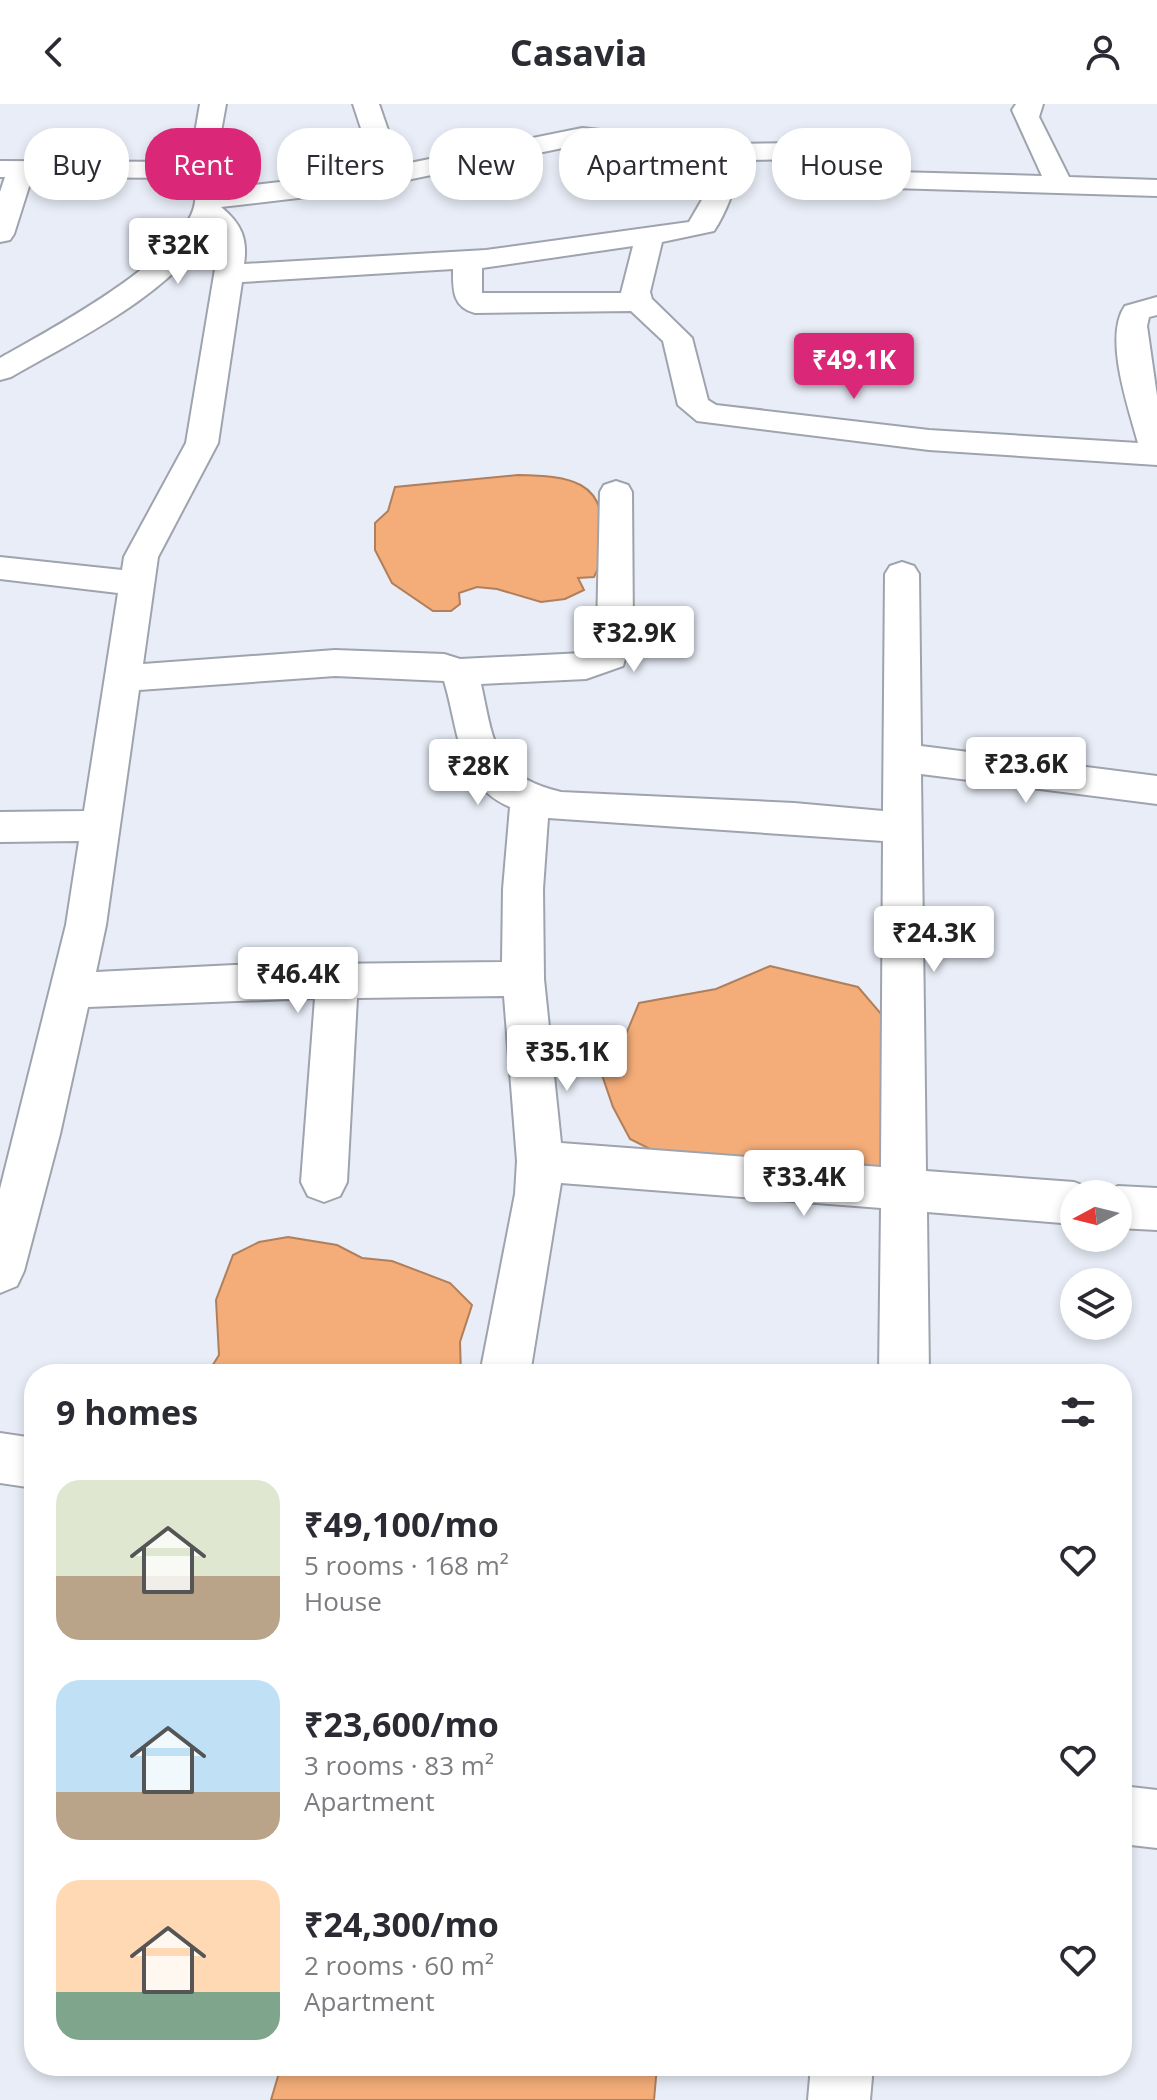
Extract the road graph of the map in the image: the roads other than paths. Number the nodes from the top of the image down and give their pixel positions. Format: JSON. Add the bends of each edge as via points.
{"nodes":[{"id":1,"x":213,"y":104,"type":"edge"},
{"id":2,"x":366,"y":104,"type":"edge"},
{"id":3,"x":1030,"y":104,"type":"edge"},
{"id":4,"x":209,"y":128,"type":"edge"},
{"id":5,"x":374,"y":128,"type":"edge"},
{"id":6,"x":559,"y":138,"type":"edge"},
{"id":7,"x":756,"y":152,"type":"edge"},
{"id":8,"x":10,"y":169,"type":"edge"},
{"id":9,"x":145,"y":170,"type":"edge"},
{"id":10,"x":413,"y":171,"type":"edge"},
{"id":11,"x":1060,"y":186,"type":"junction"},
{"id":12,"x":1157,"y":188,"type":"edge"},
{"id":13,"x":277,"y":194,"type":"edge"},
{"id":14,"x":207,"y":200,"type":"edge"},
{"id":15,"x":714,"y":200,"type":"edge"},
{"id":16,"x":208,"y":204,"type":"junction"},
{"id":17,"x":0,"y":234,"type":"edge"},
{"id":18,"x":649,"y":237,"type":"junction"},
{"id":19,"x":468,"y":261,"type":"junction"},
{"id":20,"x":228,"y":274,"type":"junction"},
{"id":21,"x":638,"y":302,"type":"junction"},
{"id":22,"x":1157,"y":306,"type":"edge"},
{"id":23,"x":0,"y":371,"type":"edge"},
{"id":24,"x":1157,"y":454,"type":"edge"},
{"id":25,"x":616,"y":492,"type":"dead end"},
{"id":26,"x":0,"y":568,"type":"edge"},
{"id":27,"x":902,"y":574,"type":"dead end"},
{"id":28,"x":136,"y":583,"type":"junction"},
{"id":29,"x":457,"y":672,"type":"junction"},
{"id":30,"x":125,"y":678,"type":"junction"},
{"id":31,"x":903,"y":758,"type":"junction"},
{"id":32,"x":1157,"y":790,"type":"edge"},
{"id":33,"x":530,"y":801,"type":"junction"},
{"id":34,"x":102,"y":826,"type":"junction"},
{"id":35,"x":0,"y":827,"type":"edge"},
{"id":36,"x":903,"y":828,"type":"junction"},
{"id":37,"x":523,"y":979,"type":"junction"},
{"id":38,"x":337,"y":981,"type":"junction"},
{"id":39,"x":71,"y":991,"type":"junction"},
{"id":40,"x":540,"y":1161,"type":"junction"},
{"id":41,"x":324,"y":1182,"type":"dead end"},
{"id":42,"x":903,"y":1191,"type":"junction"},
{"id":43,"x":11,"y":1192,"type":"edge"},
{"id":44,"x":1060,"y":1202,"type":"edge"},
{"id":45,"x":1132,"y":1208,"type":"edge"},
{"id":46,"x":1157,"y":1209,"type":"edge"},
{"id":47,"x":0,"y":1271,"type":"edge"},
{"id":48,"x":507,"y":1364,"type":"edge"},
{"id":49,"x":904,"y":1364,"type":"edge"},
{"id":50,"x":0,"y":1458,"type":"edge"},
{"id":51,"x":24,"y":1462,"type":"edge"},
{"id":52,"x":1132,"y":1816,"type":"edge"},
{"id":53,"x":1157,"y":1819,"type":"edge"},
{"id":54,"x":841,"y":2076,"type":"edge"},
{"id":55,"x":839,"y":2100,"type":"edge"}],
"edges":[{"from":1,"to":4,"type":"street"},
{"from":2,"to":5,"type":"street"},
{"from":3,"to":11,"type":"street","via":[[1026,117]]},
{"from":6,"to":10,"type":"street"},
{"from":7,"to":11,"type":"street","via":[[817,152],[834,172],[858,179]]},
{"from":8,"to":9,"type":"street"},
{"from":8,"to":17,"type":"street"},
{"from":11,"to":12,"type":"street"},
{"from":13,"to":16,"type":"street"},
{"from":14,"to":16,"type":"street"},
{"from":15,"to":18,"type":"street","via":[[704,225]]},
{"from":16,"to":20,"type":"street","via":[[227,226],[232,251]]},
{"from":16,"to":23,"type":"street","via":[[188,239],[155,272],[113,304]]},
{"from":18,"to":19,"type":"street"},
{"from":18,"to":21,"type":"street","via":[[635,292]]},
{"from":19,"to":20,"type":"street"},
{"from":19,"to":21,"type":"street","via":[[467,294],[475,304]]},
{"from":20,"to":28,"type":"street","via":[[202,443],[141,557]]},
{"from":21,"to":24,"type":"street","via":[[677,338],[694,405],[708,414],[943,441]]},
{"from":22,"to":24,"type":"street","via":[[1135,312],[1131,322]]},
{"from":25,"to":29,"type":"street","via":[[615,631],[610,657],[586,666]]},
{"from":26,"to":28,"type":"street"},
{"from":27,"to":31,"type":"street"},
{"from":28,"to":30,"type":"street"},
{"from":29,"to":30,"type":"street","via":[[424,664],[335,663]]},
{"from":29,"to":33,"type":"street","via":[[480,760],[510,794]]},
{"from":30,"to":34,"type":"street"},
{"from":31,"to":32,"type":"street"},
{"from":31,"to":36,"type":"street"},
{"from":33,"to":36,"type":"street"},
{"from":33,"to":37,"type":"street"},
{"from":34,"to":35,"type":"street"},
{"from":34,"to":39,"type":"street"},
{"from":36,"to":42,"type":"street"},
{"from":37,"to":38,"type":"street"},
{"from":37,"to":40,"type":"street"},
{"from":38,"to":39,"type":"street"},
{"from":38,"to":41,"type":"street"},
{"from":39,"to":43,"type":"street"},
{"from":40,"to":42,"type":"street"},
{"from":40,"to":48,"type":"street"},
{"from":42,"to":44,"type":"street"},
{"from":42,"to":49,"type":"street"},
{"from":43,"to":47,"type":"street"},
{"from":45,"to":46,"type":"street"},
{"from":50,"to":51,"type":"street"},
{"from":52,"to":53,"type":"street"},
{"from":54,"to":55,"type":"street"}]}
